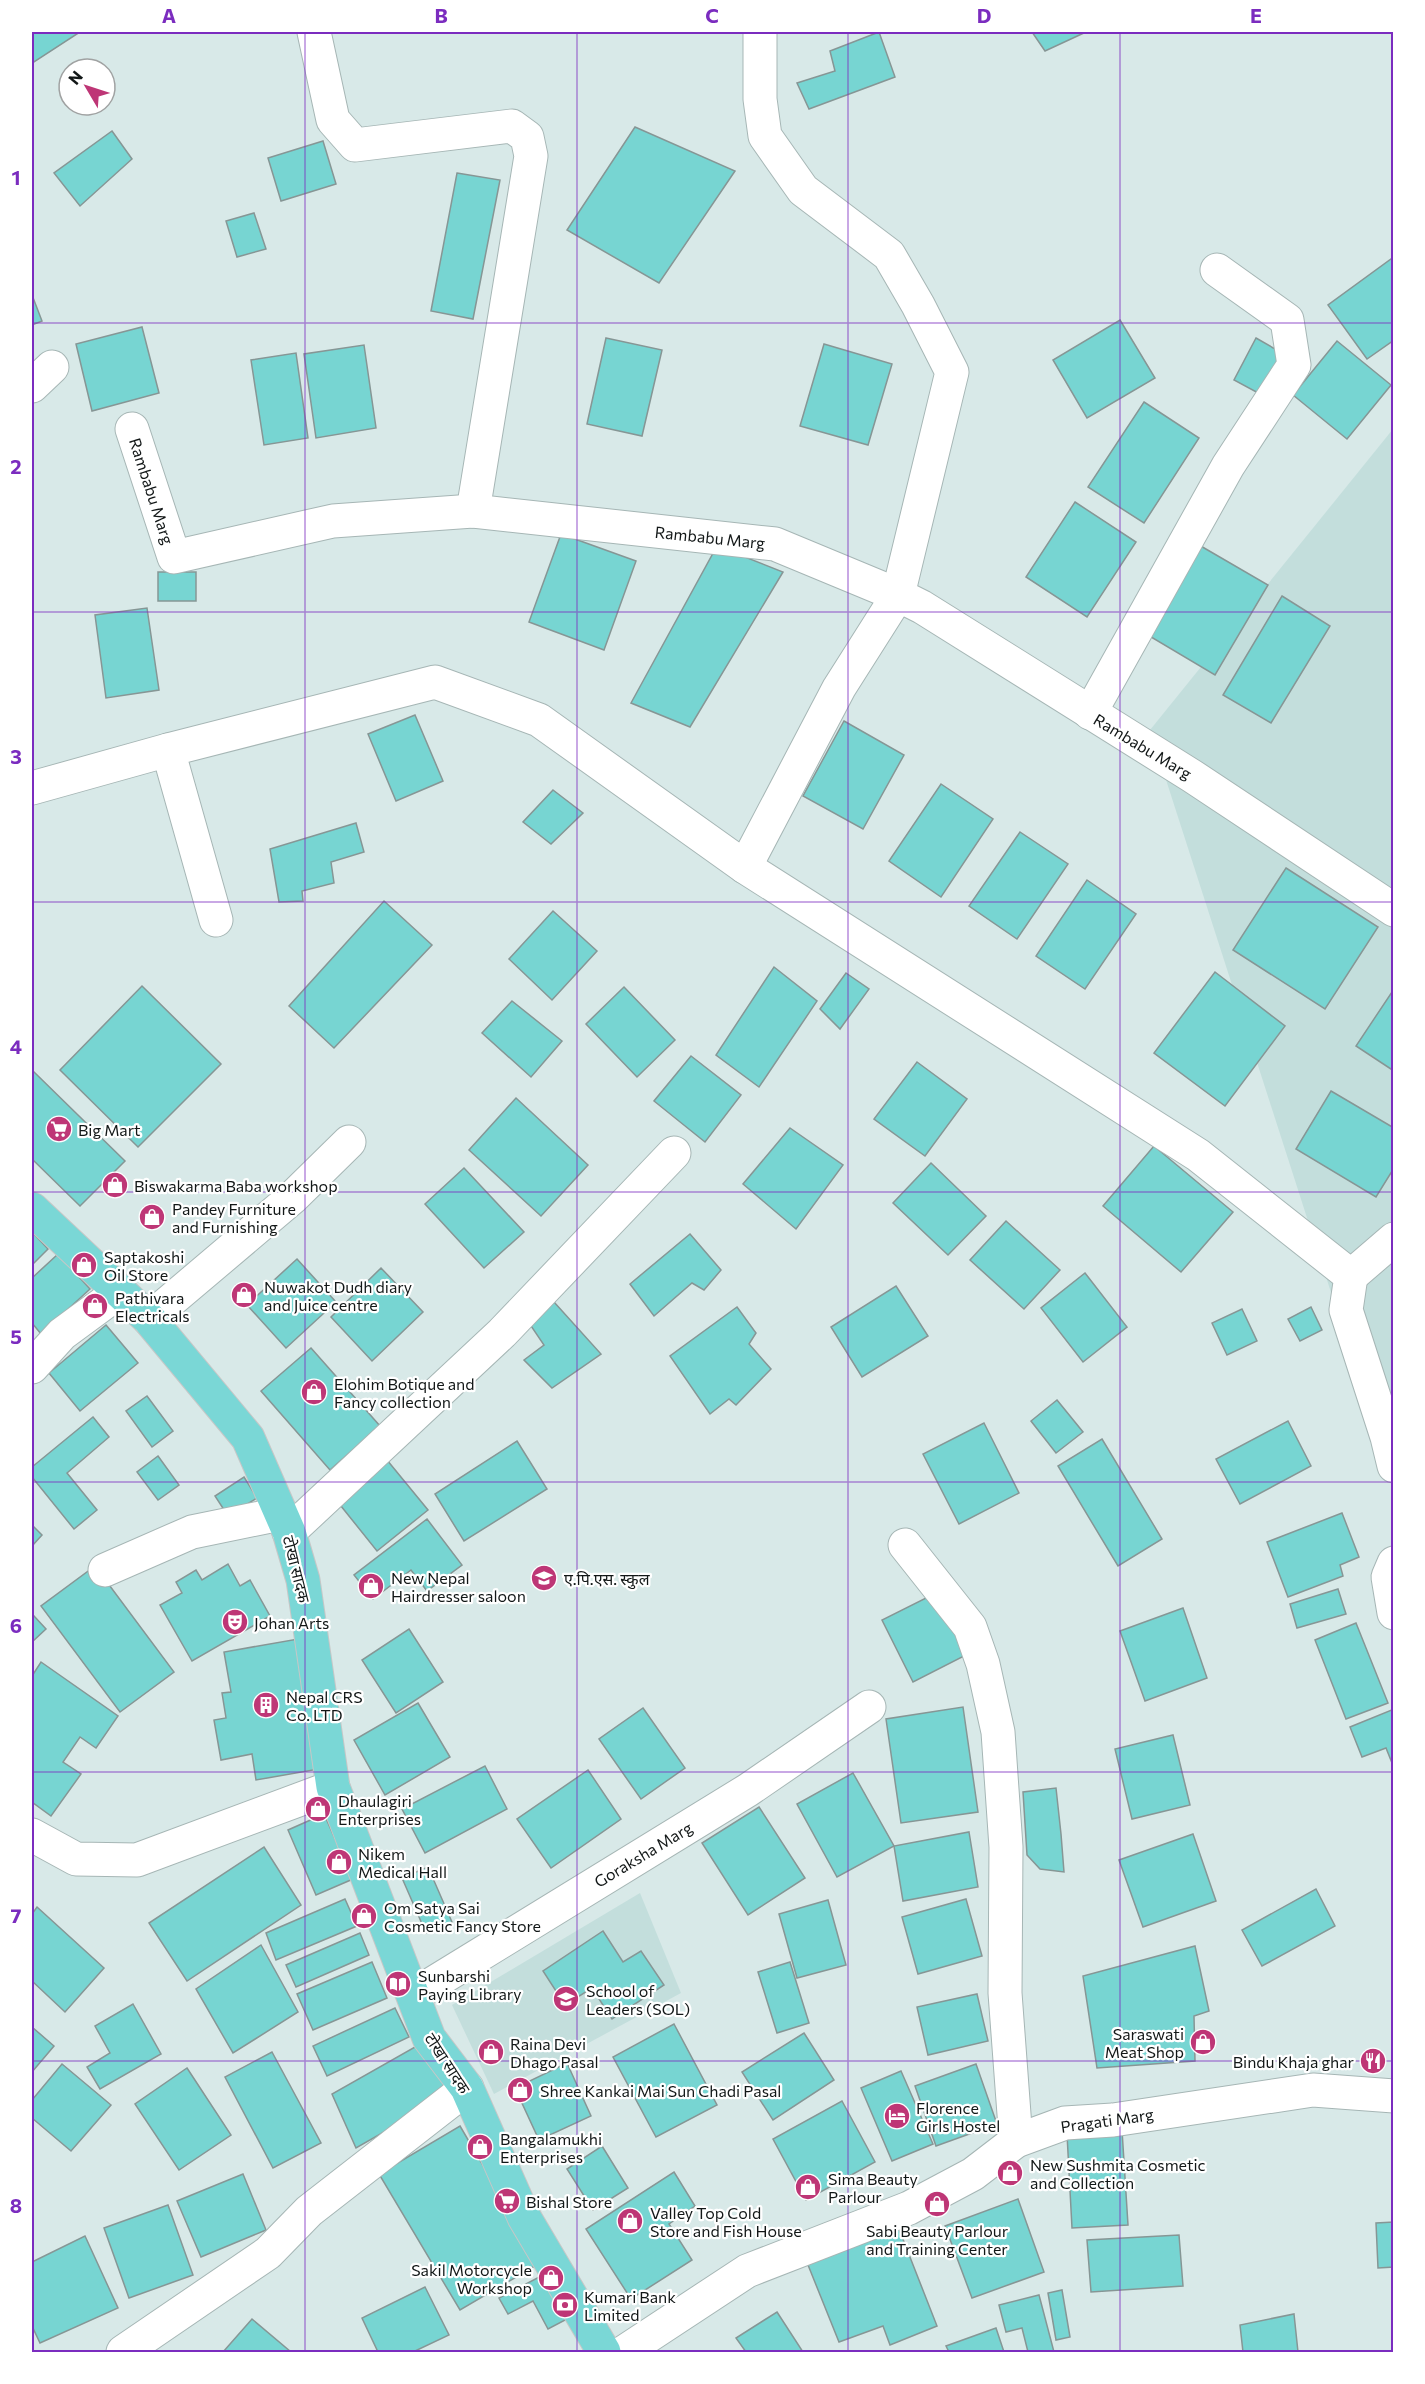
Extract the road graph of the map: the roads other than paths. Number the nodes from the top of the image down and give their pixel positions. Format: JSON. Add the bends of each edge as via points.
{"nodes":[{"id":1,"x":314,"y":32,"type":"edge"},
{"id":2,"x":760,"y":32,"type":"edge"},
{"id":3,"x":1217,"y":270,"type":"dead end"},
{"id":4,"x":132,"y":429,"type":"dead end"},
{"id":5,"x":473,"y":512,"type":"junction"},
{"id":6,"x":898,"y":595,"type":"junction"},
{"id":7,"x":1090,"y":713,"type":"junction"},
{"id":8,"x":168,"y":750,"type":"junction"},
{"id":9,"x":32,"y":789,"type":"edge"},
{"id":10,"x":745,"y":867,"type":"junction"},
{"id":11,"x":1394,"y":910,"type":"edge"},
{"id":12,"x":216,"y":920,"type":"dead end"},
{"id":13,"x":349,"y":1142,"type":"dead end"},
{"id":14,"x":674,"y":1153,"type":"dead end"},
{"id":15,"x":32,"y":1209,"type":"edge"},
{"id":16,"x":1394,"y":1239,"type":"edge"},
{"id":17,"x":1351,"y":1276,"type":"junction"},
{"id":18,"x":119,"y":1292,"type":"junction"},
{"id":19,"x":149,"y":1319,"type":"junction"},
{"id":20,"x":32,"y":1367,"type":"edge"},
{"id":21,"x":1394,"y":1466,"type":"edge"},
{"id":22,"x":284,"y":1523,"type":"junction"},
{"id":23,"x":905,"y":1545,"type":"dead end"},
{"id":24,"x":1394,"y":1563,"type":"edge"},
{"id":25,"x":105,"y":1570,"type":"dead end"},
{"id":26,"x":1394,"y":1613,"type":"edge"},
{"id":27,"x":869,"y":1707,"type":"dead end"},
{"id":28,"x":333,"y":1786,"type":"junction"},
{"id":29,"x":32,"y":1835,"type":"edge"},
{"id":30,"x":414,"y":1995,"type":"junction"},
{"id":31,"x":467,"y":2088,"type":"junction"},
{"id":32,"x":1394,"y":2097,"type":"edge"},
{"id":33,"x":1016,"y":2141,"type":"junction"},
{"id":34,"x":123,"y":2352,"type":"edge"},
{"id":35,"x":604,"y":2352,"type":"edge"},
{"id":36,"x":624,"y":2352,"type":"edge"}],
"edges":[{"from":1,"to":5,"type":"street","via":[[333,120],[354,145],[512,126],[527,137],[531,156]]},
{"from":2,"to":6,"type":"street","via":[[760,99],[765,135],[803,190],[889,255],[952,372]]},
{"from":3,"to":7,"type":"street","via":[[1287,320],[1294,365],[1228,466]]},
{"from":4,"to":5,"type":"street","name":"Rambabu Marg","via":[[174,557],[333,521]]},
{"from":5,"to":6,"type":"street","name":"Rambabu Marg","via":[[775,544]]},
{"from":6,"to":7,"type":"street","name":"Rambabu Marg"},
{"from":6,"to":10,"type":"street","via":[[839,688]]},
{"from":7,"to":11,"type":"street","name":"Rambabu Marg"},
{"from":8,"to":9,"type":"street"},
{"from":8,"to":10,"type":"street","via":[[435,682],[539,720]]},
{"from":8,"to":12,"type":"street"},
{"from":10,"to":17,"type":"street","via":[[1198,1155]]},
{"from":13,"to":19,"type":"street","via":[[292,1198]]},
{"from":14,"to":22,"type":"street","via":[[502,1333]]},
{"from":15,"to":18,"type":"main road","name":"टोखा सादक"},
{"from":16,"to":17,"type":"street"},
{"from":17,"to":21,"type":"street","via":[[1346,1310]]},
{"from":18,"to":19,"type":"main road","name":"टोखा सादक"},
{"from":18,"to":20,"type":"street","via":[[62,1334]]},
{"from":19,"to":22,"type":"main road","name":"टोखा सादक","via":[[248,1438]]},
{"from":22,"to":25,"type":"street","via":[[192,1532]]},
{"from":22,"to":28,"type":"main road","name":"टोखा सादक","via":[[303,1580]]},
{"from":23,"to":33,"type":"street","via":[[970,1627],[983,1664],[998,1732],[1006,1847],[1005,1993]]},
{"from":24,"to":26,"type":"street","via":[[1388,1578]]},
{"from":27,"to":30,"type":"street","name":"Goraksha Marg","via":[[748,1790]]},
{"from":28,"to":29,"type":"street","via":[[137,1860],[76,1859]]},
{"from":28,"to":30,"type":"main road","name":"टोखा सादक"},
{"from":30,"to":31,"type":"main road","name":"टोखा सादक","via":[[429,2038]]},
{"from":31,"to":34,"type":"street","via":[[309,2211],[268,2253]]},
{"from":31,"to":35,"type":"main road","name":"टोखा सादक","via":[[524,2217]]},
{"from":32,"to":33,"type":"street","name":"Pragati Marg","via":[[1312,2090],[1113,2120],[1065,2123]]},
{"from":33,"to":36,"type":"street","name":"Pragati Marg","via":[[973,2174],[909,2208],[747,2271]]}]}
